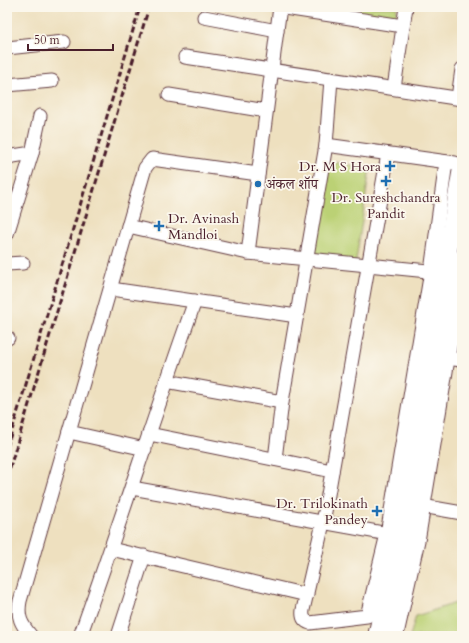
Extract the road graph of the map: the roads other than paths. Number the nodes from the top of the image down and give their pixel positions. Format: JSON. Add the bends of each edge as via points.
{"nodes":[{"id":1,"x":279,"y":7,"type":"edge"},
{"id":2,"x":406,"y":7,"type":"edge"},
{"id":3,"x":342,"y":12,"type":"edge"},
{"id":4,"x":204,"y":17,"type":"dead end"},
{"id":5,"x":403,"y":26,"type":"junction"},
{"id":6,"x":277,"y":31,"type":"junction"},
{"id":7,"x":64,"y":42,"type":"dead end"},
{"id":8,"x":7,"y":48,"type":"edge"},
{"id":9,"x":185,"y":57,"type":"dead end"},
{"id":10,"x":462,"y":69,"type":"edge"},
{"id":11,"x":271,"y":70,"type":"junction"},
{"id":12,"x":330,"y":79,"type":"junction"},
{"id":13,"x":52,"y":80,"type":"dead end"},
{"id":14,"x":7,"y":85,"type":"edge"},
{"id":15,"x":394,"y":88,"type":"junction"},
{"id":16,"x":169,"y":95,"type":"dead end"},
{"id":17,"x":460,"y":98,"type":"edge"},
{"id":18,"x":266,"y":111,"type":"junction"},
{"id":19,"x":40,"y":116,"type":"dead end"},
{"id":20,"x":326,"y":145,"type":"junction"},
{"id":21,"x":32,"y":154,"type":"junction"},
{"id":22,"x":388,"y":154,"type":"junction"},
{"id":23,"x":7,"y":157,"type":"edge"},
{"id":24,"x":462,"y":164,"type":"edge"},
{"id":25,"x":454,"y":165,"type":"edge"},
{"id":26,"x":258,"y":174,"type":"junction"},
{"id":27,"x":128,"y":226,"type":"junction"},
{"id":28,"x":7,"y":234,"type":"edge"},
{"id":29,"x":248,"y":253,"type":"junction"},
{"id":30,"x":307,"y":259,"type":"junction"},
{"id":31,"x":462,"y":259,"type":"edge"},
{"id":32,"x":23,"y":263,"type":"dead end"},
{"id":33,"x":7,"y":264,"type":"edge"},
{"id":34,"x":368,"y":266,"type":"junction"},
{"id":35,"x":437,"y":272,"type":"junction"},
{"id":36,"x":111,"y":289,"type":"junction"},
{"id":37,"x":195,"y":301,"type":"junction"},
{"id":38,"x":297,"y":316,"type":"junction"},
{"id":39,"x":454,"y":359,"type":"edge"},
{"id":40,"x":166,"y":381,"type":"junction"},
{"id":41,"x":282,"y":402,"type":"junction"},
{"id":42,"x":69,"y":432,"type":"junction"},
{"id":43,"x":149,"y":434,"type":"junction"},
{"id":44,"x":145,"y":449,"type":"junction"},
{"id":45,"x":275,"y":460,"type":"junction"},
{"id":46,"x":332,"y":471,"type":"junction"},
{"id":47,"x":132,"y":488,"type":"junction"},
{"id":48,"x":422,"y":506,"type":"junction"},
{"id":49,"x":462,"y":512,"type":"edge"},
{"id":50,"x":323,"y":523,"type":"junction"},
{"id":51,"x":393,"y":535,"type":"junction"},
{"id":52,"x":111,"y":549,"type":"junction"},
{"id":53,"x":144,"y":556,"type":"junction"},
{"id":54,"x":307,"y":595,"type":"junction"},
{"id":55,"x":385,"y":622,"type":"edge"},
{"id":56,"x":32,"y":636,"type":"edge"},
{"id":57,"x":80,"y":636,"type":"edge"},
{"id":58,"x":118,"y":636,"type":"edge"},
{"id":59,"x":377,"y":636,"type":"edge"}],
"edges":[{"from":1,"to":3,"type":"street"},
{"from":1,"to":6,"type":"street"},
{"from":2,"to":5,"type":"street"},
{"from":3,"to":5,"type":"street"},
{"from":4,"to":6,"type":"street"},
{"from":5,"to":15,"type":"street"},
{"from":6,"to":11,"type":"street"},
{"from":7,"to":8,"type":"street"},
{"from":9,"to":11,"type":"street"},
{"from":10,"to":17,"type":"street"},
{"from":11,"to":12,"type":"street"},
{"from":11,"to":18,"type":"street"},
{"from":12,"to":15,"type":"street"},
{"from":12,"to":20,"type":"street"},
{"from":13,"to":14,"type":"street"},
{"from":15,"to":17,"type":"street"},
{"from":16,"to":18,"type":"street"},
{"from":18,"to":26,"type":"street"},
{"from":19,"to":21,"type":"street"},
{"from":20,"to":22,"type":"street"},
{"from":20,"to":30,"type":"street"},
{"from":21,"to":23,"type":"street"},
{"from":21,"to":28,"type":"street"},
{"from":22,"to":25,"type":"street"},
{"from":22,"to":34,"type":"street"},
{"from":24,"to":25,"type":"street"},
{"from":25,"to":35,"type":"main road"},
{"from":26,"to":27,"type":"street","via":[[152,160],[145,168]]},
{"from":26,"to":29,"type":"street"},
{"from":27,"to":29,"type":"street"},
{"from":27,"to":36,"type":"street"},
{"from":29,"to":30,"type":"street"},
{"from":30,"to":34,"type":"street"},
{"from":30,"to":38,"type":"street"},
{"from":31,"to":39,"type":"main road"},
{"from":32,"to":33,"type":"street"},
{"from":34,"to":35,"type":"street"},
{"from":34,"to":46,"type":"street"},
{"from":35,"to":51,"type":"main road"},
{"from":36,"to":37,"type":"street"},
{"from":36,"to":42,"type":"street"},
{"from":37,"to":38,"type":"street"},
{"from":37,"to":40,"type":"street"},
{"from":38,"to":41,"type":"street"},
{"from":39,"to":48,"type":"main road"},
{"from":40,"to":41,"type":"street"},
{"from":40,"to":43,"type":"street"},
{"from":41,"to":45,"type":"street"},
{"from":42,"to":44,"type":"street"},
{"from":42,"to":56,"type":"street","via":[[18,610],[23,627]]},
{"from":43,"to":44,"type":"street"},
{"from":43,"to":45,"type":"street"},
{"from":44,"to":47,"type":"street"},
{"from":45,"to":46,"type":"street"},
{"from":46,"to":50,"type":"street"},
{"from":47,"to":50,"type":"street"},
{"from":47,"to":52,"type":"street"},
{"from":48,"to":49,"type":"street"},
{"from":48,"to":55,"type":"main road","via":[[416,538]]},
{"from":50,"to":51,"type":"street"},
{"from":50,"to":54,"type":"street"},
{"from":51,"to":55,"type":"main road"},
{"from":52,"to":53,"type":"street"},
{"from":52,"to":57,"type":"street"},
{"from":53,"to":54,"type":"street"},
{"from":53,"to":58,"type":"street"},
{"from":54,"to":55,"type":"street","via":[[302,616],[310,623]]},
{"from":55,"to":59,"type":"main road"}]}
